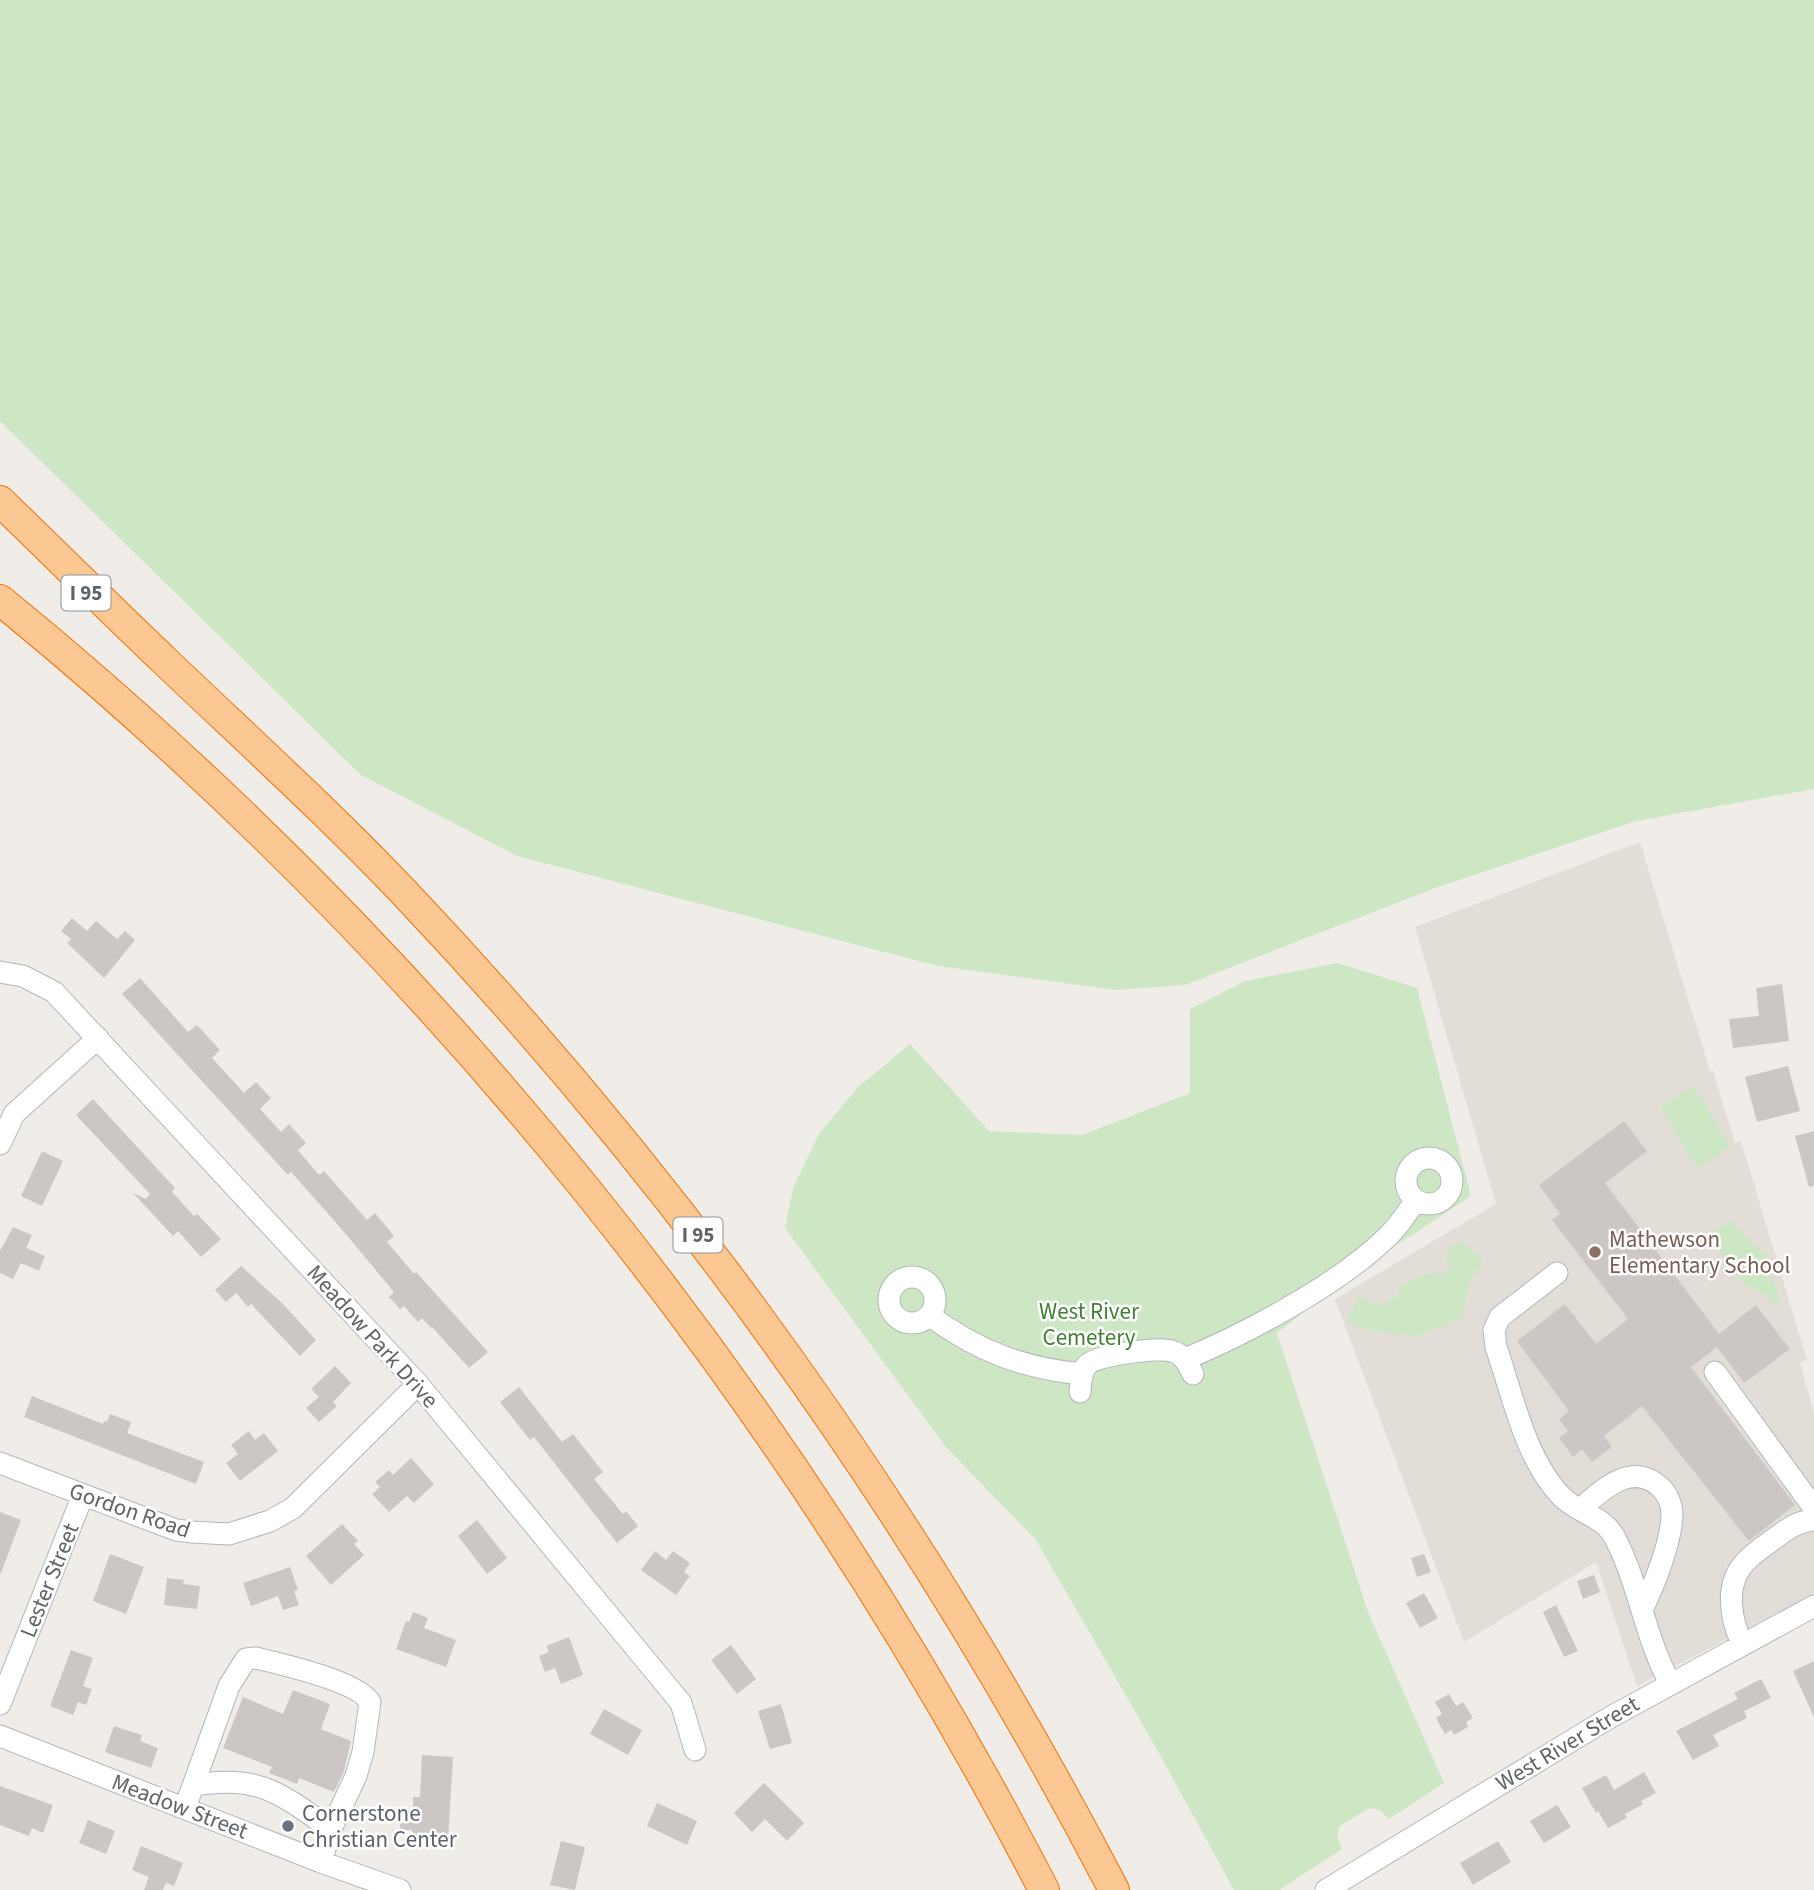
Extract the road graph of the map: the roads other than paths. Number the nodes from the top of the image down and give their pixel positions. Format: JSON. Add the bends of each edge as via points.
{"nodes":[{"id":1,"x":0,"y":501,"type":"edge"},
{"id":2,"x":0,"y":522,"type":"edge"},
{"id":3,"x":0,"y":600,"type":"edge"},
{"id":4,"x":170,"y":666,"type":"junction"},
{"id":5,"x":0,"y":972,"type":"edge"},
{"id":6,"x":97,"y":1038,"type":"junction"},
{"id":7,"x":0,"y":1144,"type":"edge"},
{"id":8,"x":1416,"y":1200,"type":"dead end"},
{"id":9,"x":1557,"y":1273,"type":"dead end"},
{"id":10,"x":930,"y":1316,"type":"dead end"},
{"id":11,"x":1715,"y":1372,"type":"dead end"},
{"id":12,"x":418,"y":1384,"type":"junction"},
{"id":13,"x":0,"y":1463,"type":"edge"},
{"id":14,"x":83,"y":1495,"type":"junction"},
{"id":15,"x":1814,"y":1508,"type":"edge"},
{"id":16,"x":1580,"y":1509,"type":"junction"},
{"id":17,"x":1814,"y":1520,"type":"edge"},
{"id":18,"x":1814,"y":1606,"type":"edge"},
{"id":19,"x":1643,"y":1608,"type":"junction"},
{"id":20,"x":1742,"y":1643,"type":"junction"},
{"id":21,"x":1670,"y":1683,"type":"junction"},
{"id":22,"x":0,"y":1704,"type":"edge"},
{"id":23,"x":0,"y":1736,"type":"edge"},
{"id":24,"x":695,"y":1750,"type":"dead end"},
{"id":25,"x":195,"y":1785,"type":"junction"},
{"id":26,"x":186,"y":1808,"type":"junction"},
{"id":27,"x":331,"y":1829,"type":"junction"},
{"id":28,"x":321,"y":1862,"type":"junction"},
{"id":29,"x":400,"y":1890,"type":"edge"},
{"id":30,"x":1044,"y":1890,"type":"edge"},
{"id":31,"x":1114,"y":1890,"type":"edge"},
{"id":32,"x":1326,"y":1890,"type":"edge"}],
"edges":[{"from":1,"to":4,"type":"highway"},
{"from":2,"to":4,"type":"highway","number":"I 95"},
{"from":3,"to":30,"type":"highway","number":"I 95","via":[[134,715],[293,866],[431,1010],[583,1188],[694,1331],[822,1512],[949,1717]]},
{"from":4,"to":31,"type":"highway","number":"I 95","via":[[413,902],[550,1053],[689,1222],[794,1364],[911,1536],[1008,1696]]},
{"from":5,"to":6,"type":"street","name":"Meadow Park Drive","via":[[23,976],[54,992]]},
{"from":6,"to":7,"type":"street","via":[[14,1114]]},
{"from":6,"to":12,"type":"street","name":"Meadow Park Drive"},
{"from":8,"to":10,"type":"street","via":[[1387,1238],[1334,1279],[1189,1366],[1174,1351],[1158,1349],[1099,1358],[1087,1364],[1081,1383],[1003,1358]]},
{"from":9,"to":16,"type":"street","via":[[1500,1317],[1494,1337],[1541,1472],[1563,1499]]},
{"from":11,"to":15,"type":"street"},
{"from":12,"to":14,"type":"street","name":"Gordon Road","via":[[293,1508],[248,1530],[210,1535],[176,1530]]},
{"from":12,"to":24,"type":"street","name":"Meadow Park Drive","via":[[681,1703]]},
{"from":13,"to":14,"type":"street","name":"Gordon Road"},
{"from":14,"to":22,"type":"street","name":"Lester Street"},
{"from":16,"to":19,"type":"street","via":[[1600,1519],[1615,1537]]},
{"from":16,"to":19,"type":"street","via":[[1619,1480],[1635,1476],[1651,1481],[1667,1495],[1672,1516],[1658,1577]]},
{"from":17,"to":20,"type":"street","via":[[1789,1528],[1738,1572],[1732,1610]]},
{"from":18,"to":20,"type":"street","name":"West River Street"},
{"from":19,"to":21,"type":"street"},
{"from":20,"to":21,"type":"street","name":"West River Street"},
{"from":21,"to":32,"type":"street","name":"West River Street"},
{"from":23,"to":26,"type":"street","name":"Meadow Street"},
{"from":25,"to":26,"type":"street"},
{"from":25,"to":27,"type":"street","via":[[231,1781],[260,1785]]},
{"from":25,"to":27,"type":"street","via":[[229,1686],[246,1659],[304,1670],[344,1684],[370,1702],[356,1776]]},
{"from":26,"to":28,"type":"street","name":"Meadow Street"},
{"from":27,"to":28,"type":"street"},
{"from":28,"to":29,"type":"street","name":"Meadow Street"}]}
